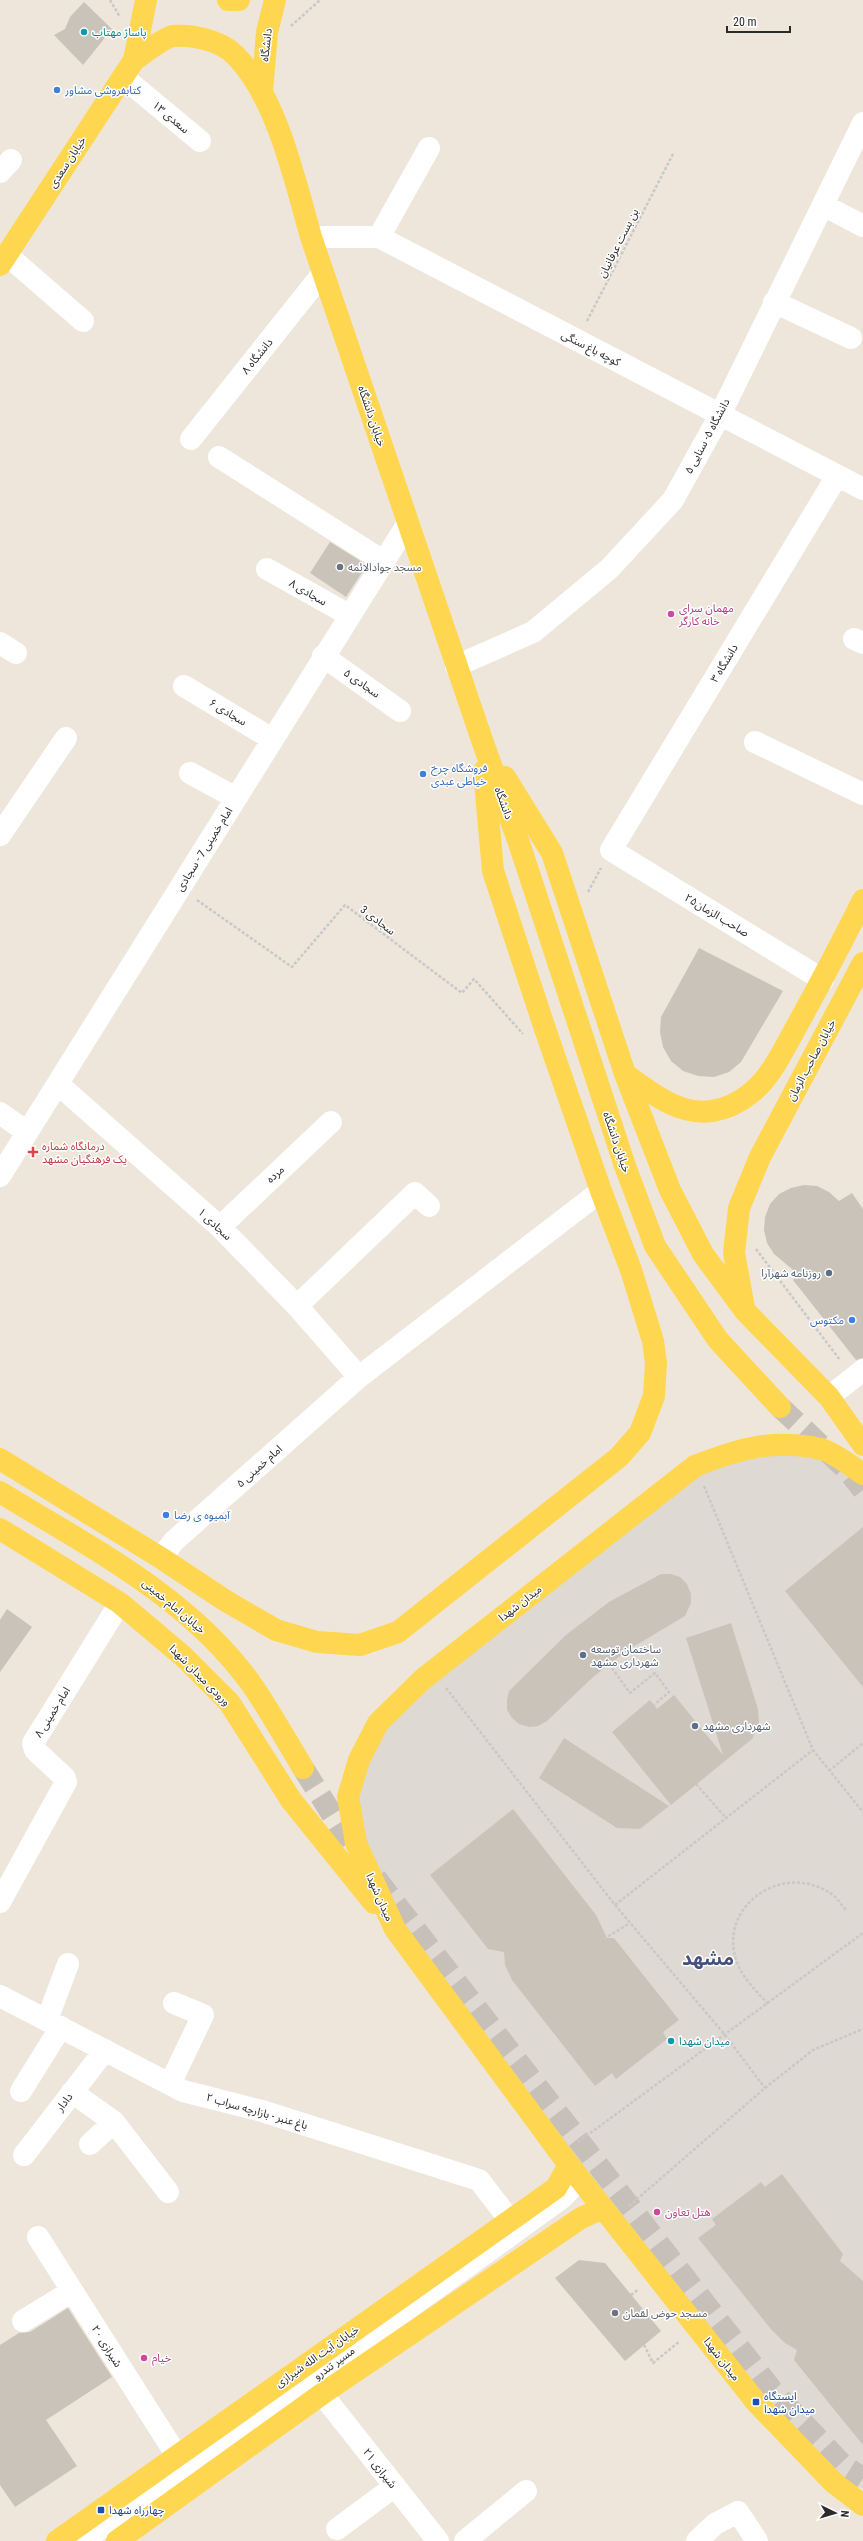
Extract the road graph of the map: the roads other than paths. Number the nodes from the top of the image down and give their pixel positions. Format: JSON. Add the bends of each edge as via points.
{"nodes":[{"id":1,"x":146,"y":0,"type":"edge"},
{"id":2,"x":228,"y":0,"type":"edge"},
{"id":3,"x":239,"y":0,"type":"edge"},
{"id":4,"x":275,"y":0,"type":"edge"},
{"id":5,"x":128,"y":68,"type":"junction"},
{"id":6,"x":262,"y":91,"type":"junction"},
{"id":7,"x":863,"y":123,"type":"edge"},
{"id":8,"x":200,"y":141,"type":"dead end"},
{"id":9,"x":429,"y":148,"type":"dead end"},
{"id":10,"x":823,"y":205,"type":"junction"},
{"id":11,"x":863,"y":226,"type":"edge"},
{"id":12,"x":311,"y":237,"type":"junction"},
{"id":13,"x":379,"y":237,"type":"junction"},
{"id":14,"x":4,"y":260,"type":"edge"},
{"id":15,"x":323,"y":273,"type":"junction"},
{"id":16,"x":774,"y":302,"type":"junction"},
{"id":17,"x":83,"y":321,"type":"dead end"},
{"id":18,"x":851,"y":338,"type":"dead end"},
{"id":19,"x":720,"y":415,"type":"junction"},
{"id":20,"x":191,"y":439,"type":"dead end"},
{"id":21,"x":219,"y":457,"type":"dead end"},
{"id":22,"x":837,"y":476,"type":"junction"},
{"id":23,"x":863,"y":489,"type":"edge"},
{"id":24,"x":408,"y":523,"type":"junction"},
{"id":25,"x":383,"y":561,"type":"junction"},
{"id":26,"x":266,"y":569,"type":"dead end"},
{"id":27,"x":349,"y":616,"type":"junction"},
{"id":28,"x":323,"y":656,"type":"junction"},
{"id":29,"x":456,"y":666,"type":"junction"},
{"id":30,"x":184,"y":686,"type":"dead end"},
{"id":31,"x":400,"y":711,"type":"dead end"},
{"id":32,"x":66,"y":738,"type":"dead end"},
{"id":33,"x":272,"y":739,"type":"junction"},
{"id":34,"x":482,"y":740,"type":"junction"},
{"id":35,"x":755,"y":742,"type":"dead end"},
{"id":36,"x":190,"y":773,"type":"dead end"},
{"id":37,"x":863,"y":794,"type":"edge"},
{"id":38,"x":236,"y":798,"type":"junction"},
{"id":39,"x":0,"y":835,"type":"edge"},
{"id":40,"x":519,"y":843,"type":"joint"},
{"id":41,"x":611,"y":850,"type":"joint"},
{"id":42,"x":863,"y":900,"type":"edge"},
{"id":43,"x":863,"y":963,"type":"edge"},
{"id":44,"x":823,"y":980,"type":"junction"},
{"id":45,"x":625,"y":1074,"type":"junction"},
{"id":46,"x":58,"y":1084,"type":"junction"},
{"id":47,"x":0,"y":1113,"type":"edge"},
{"id":48,"x":331,"y":1122,"type":"dead end"},
{"id":49,"x":27,"y":1132,"type":"junction"},
{"id":50,"x":0,"y":1176,"type":"edge"},
{"id":51,"x":600,"y":1191,"type":"junction"},
{"id":52,"x":429,"y":1206,"type":"dead end"},
{"id":53,"x":220,"y":1227,"type":"junction"},
{"id":54,"x":298,"y":1306,"type":"junction"},
{"id":55,"x":745,"y":1311,"type":"junction"},
{"id":56,"x":858,"y":1374,"type":"edge"},
{"id":57,"x":359,"y":1377,"type":"junction"},
{"id":58,"x":829,"y":1397,"type":"junction"},
{"id":59,"x":780,"y":1407,"type":"tunnel mouth"},
{"id":60,"x":863,"y":1445,"type":"edge"},
{"id":61,"x":0,"y":1459,"type":"edge"},
{"id":62,"x":863,"y":1474,"type":"edge"},
{"id":63,"x":0,"y":1492,"type":"edge"},
{"id":64,"x":0,"y":1529,"type":"edge"},
{"id":65,"x":161,"y":1558,"type":"junction"},
{"id":66,"x":120,"y":1603,"type":"junction"},
{"id":67,"x":303,"y":1768,"type":"tunnel mouth"},
{"id":68,"x":0,"y":1902,"type":"edge"},
{"id":69,"x":395,"y":1929,"type":"junction"},
{"id":70,"x":68,"y":1964,"type":"dead end"},
{"id":71,"x":0,"y":1996,"type":"edge"},
{"id":72,"x":174,"y":2003,"type":"dead end"},
{"id":73,"x":54,"y":2024,"type":"junction"},
{"id":74,"x":105,"y":2050,"type":"junction"},
{"id":75,"x":170,"y":2084,"type":"junction"},
{"id":76,"x":21,"y":2091,"type":"dead end"},
{"id":77,"x":72,"y":2092,"type":"junction"},
{"id":78,"x":114,"y":2122,"type":"junction"},
{"id":79,"x":90,"y":2144,"type":"dead end"},
{"id":80,"x":24,"y":2155,"type":"dead end"},
{"id":81,"x":570,"y":2166,"type":"junction"},
{"id":82,"x":168,"y":2192,"type":"dead end"},
{"id":83,"x":608,"y":2214,"type":"junction"},
{"id":84,"x":510,"y":2219,"type":"junction"},
{"id":85,"x":38,"y":2237,"type":"dead end"},
{"id":86,"x":72,"y":2291,"type":"junction"},
{"id":87,"x":23,"y":2321,"type":"dead end"},
{"id":88,"x":322,"y":2394,"type":"junction"},
{"id":89,"x":176,"y":2456,"type":"junction"},
{"id":90,"x":834,"y":2483,"type":"junction"},
{"id":91,"x":395,"y":2486,"type":"junction"},
{"id":92,"x":863,"y":2488,"type":"edge"},
{"id":93,"x":526,"y":2490,"type":"dead end"},
{"id":94,"x":863,"y":2505,"type":"edge"},
{"id":95,"x":337,"y":2529,"type":"dead end"},
{"id":96,"x":57,"y":2541,"type":"edge"},
{"id":97,"x":83,"y":2541,"type":"edge"},
{"id":98,"x":117,"y":2541,"type":"edge"},
{"id":99,"x":438,"y":2541,"type":"edge"},
{"id":100,"x":465,"y":2541,"type":"edge"},
{"id":101,"x":697,"y":2541,"type":"edge"},
{"id":102,"x":757,"y":2541,"type":"edge"}],
"edges":[{"from":1,"to":5,"type":"main road"},
{"from":2,"to":3,"type":"main road"},
{"from":4,"to":6,"type":"main road","name":"دانشگاه","via":[[267,32]]},
{"from":5,"to":6,"type":"main road","via":[[171,36],[203,39],[221,45],[235,55]]},
{"from":5,"to":8,"type":"street","name":"سعدی ۱۳"},
{"from":5,"to":14,"type":"main road","name":"خیابان سعدی"},
{"from":6,"to":12,"type":"main road","name":"خیابان دانشگاه","via":[[288,155]]},
{"from":7,"to":10,"type":"street","name":"دانشگاه ۵- سنایی ۵"},
{"from":9,"to":13,"type":"street"},
{"from":10,"to":11,"type":"street"},
{"from":10,"to":16,"type":"street","name":"دانشگاه ۵- سنایی ۵"},
{"from":12,"to":13,"type":"street","name":"کوچه باغ سنگی"},
{"from":12,"to":15,"type":"main road","name":"خیابان دانشگاه"},
{"from":13,"to":19,"type":"street","name":"کوچه باغ سنگی"},
{"from":14,"to":17,"type":"street"},
{"from":15,"to":20,"type":"street","name":"دانشگاه ۸"},
{"from":15,"to":24,"type":"main road","name":"خیابان دانشگاه"},
{"from":16,"to":18,"type":"street"},
{"from":16,"to":19,"type":"street","name":"دانشگاه ۵- سنایی ۵"},
{"from":19,"to":22,"type":"street","name":"کوچه باغ سنگی"},
{"from":19,"to":29,"type":"street","name":"دانشگاه ۵- سنایی ۵","via":[[673,500],[609,569],[533,632]]},
{"from":21,"to":25,"type":"street"},
{"from":22,"to":23,"type":"street","name":"کوچه باغ سنگی"},
{"from":22,"to":41,"type":"street","name":"دانشگاه ۳"},
{"from":24,"to":25,"type":"street","name":"امام خمینی 7 - سجادی"},
{"from":24,"to":29,"type":"main road","name":"خیابان دانشگاه"},
{"from":25,"to":27,"type":"street","name":"امام خمینی 7 - سجادی"},
{"from":26,"to":27,"type":"street","name":"سجادی ۸"},
{"from":27,"to":28,"type":"street","name":"امام خمینی 7 - سجادی"},
{"from":28,"to":31,"type":"street","name":"سجادی ۵"},
{"from":28,"to":33,"type":"street","name":"امام خمینی 7 - سجادی"},
{"from":29,"to":34,"type":"main road","name":"خیابان دانشگاه"},
{"from":30,"to":33,"type":"street","name":"سجادی ۶"},
{"from":32,"to":39,"type":"street"},
{"from":33,"to":38,"type":"street","name":"امام خمینی 7 - سجادی"},
{"from":34,"to":40,"type":"main road","name":"دانشگاه"},
{"from":34,"to":45,"type":"main road","via":[[552,853],[572,920]]},
{"from":34,"to":51,"type":"main road","via":[[493,871]]},
{"from":35,"to":37,"type":"street"},
{"from":36,"to":38,"type":"street"},
{"from":38,"to":46,"type":"street","name":"امام خمینی 7 - سجادی"},
{"from":40,"to":59,"type":"main road","name":"خیابان دانشگاه","via":[[625,1166],[655,1246],[718,1340]]},
{"from":41,"to":44,"type":"street","name":"صاحب الزمان۲۵"},
{"from":42,"to":44,"type":"main road"},
{"from":43,"to":55,"type":"main road","name":"خیابان صاحب الزمان","via":[[760,1157],[739,1208],[734,1253]]},
{"from":44,"to":45,"type":"main road","via":[[768,1075],[751,1093],[733,1105],[712,1111],[683,1108],[666,1102]]},
{"from":45,"to":55,"type":"main road","via":[[670,1190],[703,1254]]},
{"from":46,"to":49,"type":"street","name":"امام خمینی 7 - سجادی"},
{"from":46,"to":53,"type":"street","name":"سجادی ۱"},
{"from":47,"to":49,"type":"street"},
{"from":48,"to":53,"type":"street","name":"مرده"},
{"from":49,"to":50,"type":"street","name":"امام خمینی 7 - سجادی"},
{"from":51,"to":57,"type":"street","name":"امام خمینی ۵"},
{"from":51,"to":65,"type":"main road","via":[[633,1277],[653,1341],[656,1363],[654,1396],[640,1433],[619,1457],[398,1632],[360,1645],[317,1642],[276,1630]]},
{"from":52,"to":54,"type":"street","via":[[415,1193]]},
{"from":53,"to":54,"type":"street","name":"سجادی ۱"},
{"from":54,"to":57,"type":"street","name":"سجادی ۱"},
{"from":55,"to":58,"type":"main road"},
{"from":56,"to":58,"type":"street"},
{"from":57,"to":65,"type":"street","name":"امام خمینی ۵","via":[[174,1542]]},
{"from":58,"to":60,"type":"main road"},
{"from":61,"to":65,"type":"main road"},
{"from":62,"to":69,"type":"main road","name":"میدان شهدا","via":[[822,1449],[772,1444],[739,1449],[695,1466],[433,1672],[378,1724],[359,1760],[348,1797],[356,1843]]},
{"from":63,"to":67,"type":"main road","name":"خیابان امام خمینی","via":[[146,1582],[207,1634],[251,1684]]},
{"from":64,"to":66,"type":"main road","name":"ورودی میدان شهدا"},
{"from":66,"to":68,"type":"street","name":"امام خمینی ۸","via":[[33,1743],[35,1750],[65,1778],[66,1782]]},
{"from":66,"to":69,"type":"main road","name":"ورودی میدان شهدا","via":[[184,1656],[229,1702],[291,1800]]},
{"from":69,"to":81,"type":"main road","name":"میدان شهدا"},
{"from":70,"to":73,"type":"street"},
{"from":71,"to":73,"type":"street","name":"باغ عنبر - بازارچه سراب ۲"},
{"from":72,"to":75,"type":"street","via":[[203,2016]]},
{"from":73,"to":74,"type":"street","name":"باغ عنبر - بازارچه سراب ۲"},
{"from":73,"to":76,"type":"street"},
{"from":74,"to":75,"type":"street","name":"باغ عنبر - بازارچه سراب ۲"},
{"from":74,"to":77,"type":"street","name":"دادار"},
{"from":75,"to":84,"type":"street","name":"باغ عنبر - بازارچه سراب ۲","via":[[183,2091],[262,2111],[479,2180]]},
{"from":77,"to":78,"type":"street"},
{"from":77,"to":80,"type":"street","name":"دادار"},
{"from":78,"to":79,"type":"street"},
{"from":78,"to":82,"type":"street"},
{"from":81,"to":83,"type":"main road","name":"میدان شهدا"},
{"from":81,"to":84,"type":"main road","name":"خیابان آیت الله شیرازی","via":[[556,2188]]},
{"from":81,"to":97,"type":"street","name":"مسیر تندرو","via":[[563,2197]]},
{"from":83,"to":88,"type":"main road","via":[[581,2218]]},
{"from":83,"to":90,"type":"main road","name":"میدان شهدا","via":[[756,2402]]},
{"from":84,"to":89,"type":"main road","name":"خیابان آیت الله شیرازی"},
{"from":85,"to":86,"type":"street","name":"شیرازی ۲۰"},
{"from":86,"to":87,"type":"street"},
{"from":86,"to":89,"type":"street","name":"شیرازی ۲۰"},
{"from":88,"to":91,"type":"street","name":"شیرازی ۲۱"},
{"from":88,"to":98,"type":"main road"},
{"from":89,"to":96,"type":"main road","name":"خیابان آیت الله شیرازی"},
{"from":90,"to":92,"type":"main road"},
{"from":90,"to":94,"type":"main road","name":"میدان شهدا"},
{"from":91,"to":95,"type":"street"},
{"from":91,"to":99,"type":"street","name":"شیرازی ۲۱"},
{"from":93,"to":100,"type":"street"},
{"from":101,"to":102,"type":"street","via":[[716,2524],[738,2512]]}]}
